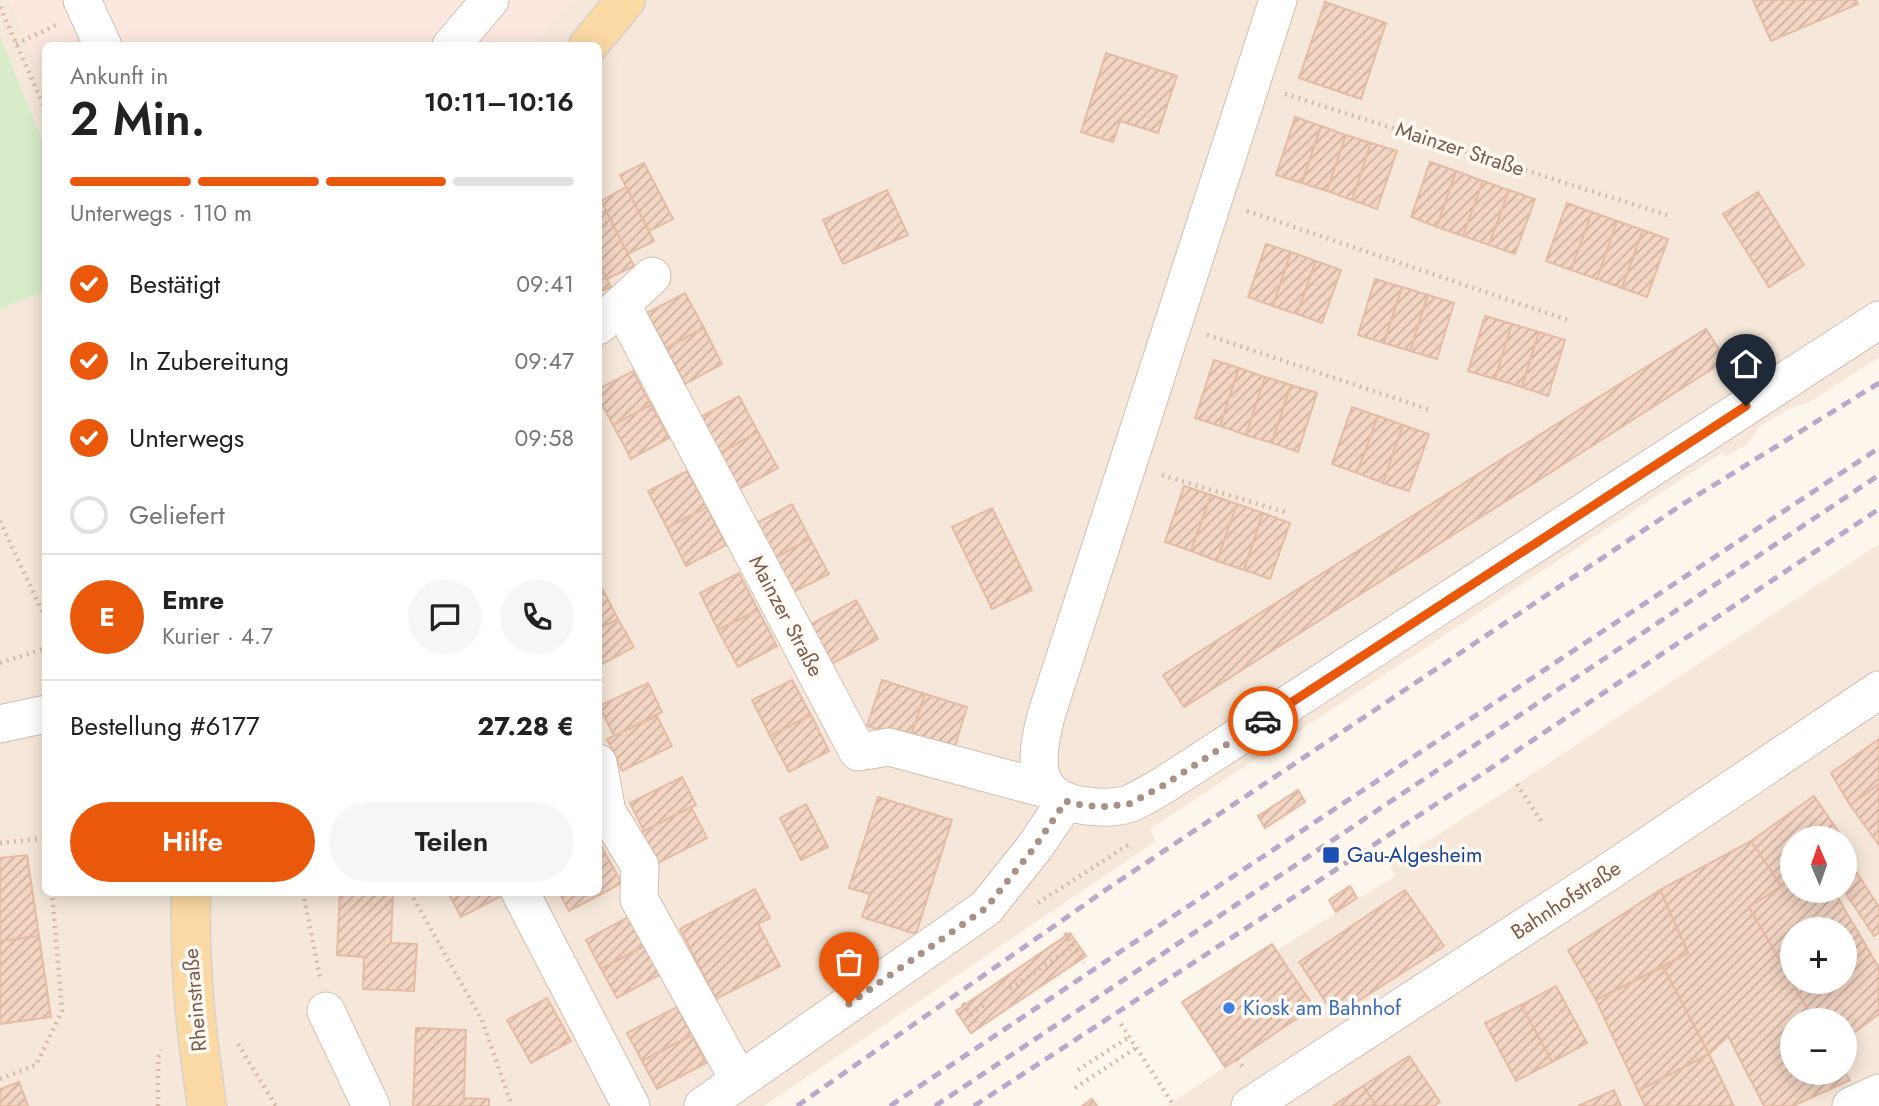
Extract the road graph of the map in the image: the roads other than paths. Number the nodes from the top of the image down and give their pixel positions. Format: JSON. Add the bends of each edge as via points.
{"nodes":[{"id":1,"x":82,"y":0,"type":"edge"},
{"id":2,"x":490,"y":0,"type":"edge"},
{"id":3,"x":626,"y":0,"type":"edge"},
{"id":4,"x":1278,"y":0,"type":"edge"},
{"id":5,"x":101,"y":42,"type":"edge"},
{"id":6,"x":454,"y":42,"type":"edge"},
{"id":7,"x":591,"y":42,"type":"edge"},
{"id":8,"x":652,"y":276,"type":"dead end"},
{"id":9,"x":610,"y":316,"type":"edge"},
{"id":10,"x":1879,"y":320,"type":"edge"},
{"id":11,"x":1879,"y":690,"type":"edge"},
{"id":12,"x":42,"y":715,"type":"edge"},
{"id":13,"x":0,"y":724,"type":"edge"},
{"id":14,"x":602,"y":785,"type":"edge"},
{"id":15,"x":1058,"y":796,"type":"junction"},
{"id":16,"x":191,"y":896,"type":"edge"},
{"id":17,"x":522,"y":896,"type":"edge"},
{"id":18,"x":326,"y":1012,"type":"road end"},
{"id":19,"x":739,"y":1080,"type":"junction"},
{"id":20,"x":207,"y":1106,"type":"edge"},
{"id":21,"x":371,"y":1106,"type":"edge"},
{"id":22,"x":631,"y":1106,"type":"edge"},
{"id":23,"x":703,"y":1106,"type":"edge"},
{"id":24,"x":1250,"y":1106,"type":"edge"}],
"edges":[{"from":1,"to":5,"type":"street"},
{"from":2,"to":6,"type":"street"},
{"from":3,"to":7,"type":"main road"},
{"from":4,"to":15,"type":"street","via":[[1038,747],[1042,778]]},
{"from":8,"to":9,"type":"street"},
{"from":9,"to":15,"type":"street","name":"Mainzer Straße","via":[[858,752],[889,747]]},
{"from":10,"to":15,"type":"street","via":[[1164,785],[1115,807],[1089,806]]},
{"from":11,"to":24,"type":"street","name":"Bahnhofstraße"},
{"from":12,"to":13,"type":"street"},
{"from":14,"to":19,"type":"street","via":[[607,812],[640,866],[639,899]]},
{"from":15,"to":19,"type":"street","via":[[1034,848],[986,908]]},
{"from":16,"to":20,"type":"main road","name":"Rheinstraße","via":[[194,1014]]},
{"from":17,"to":22,"type":"street"},
{"from":18,"to":21,"type":"street"},
{"from":19,"to":23,"type":"street"}]}
